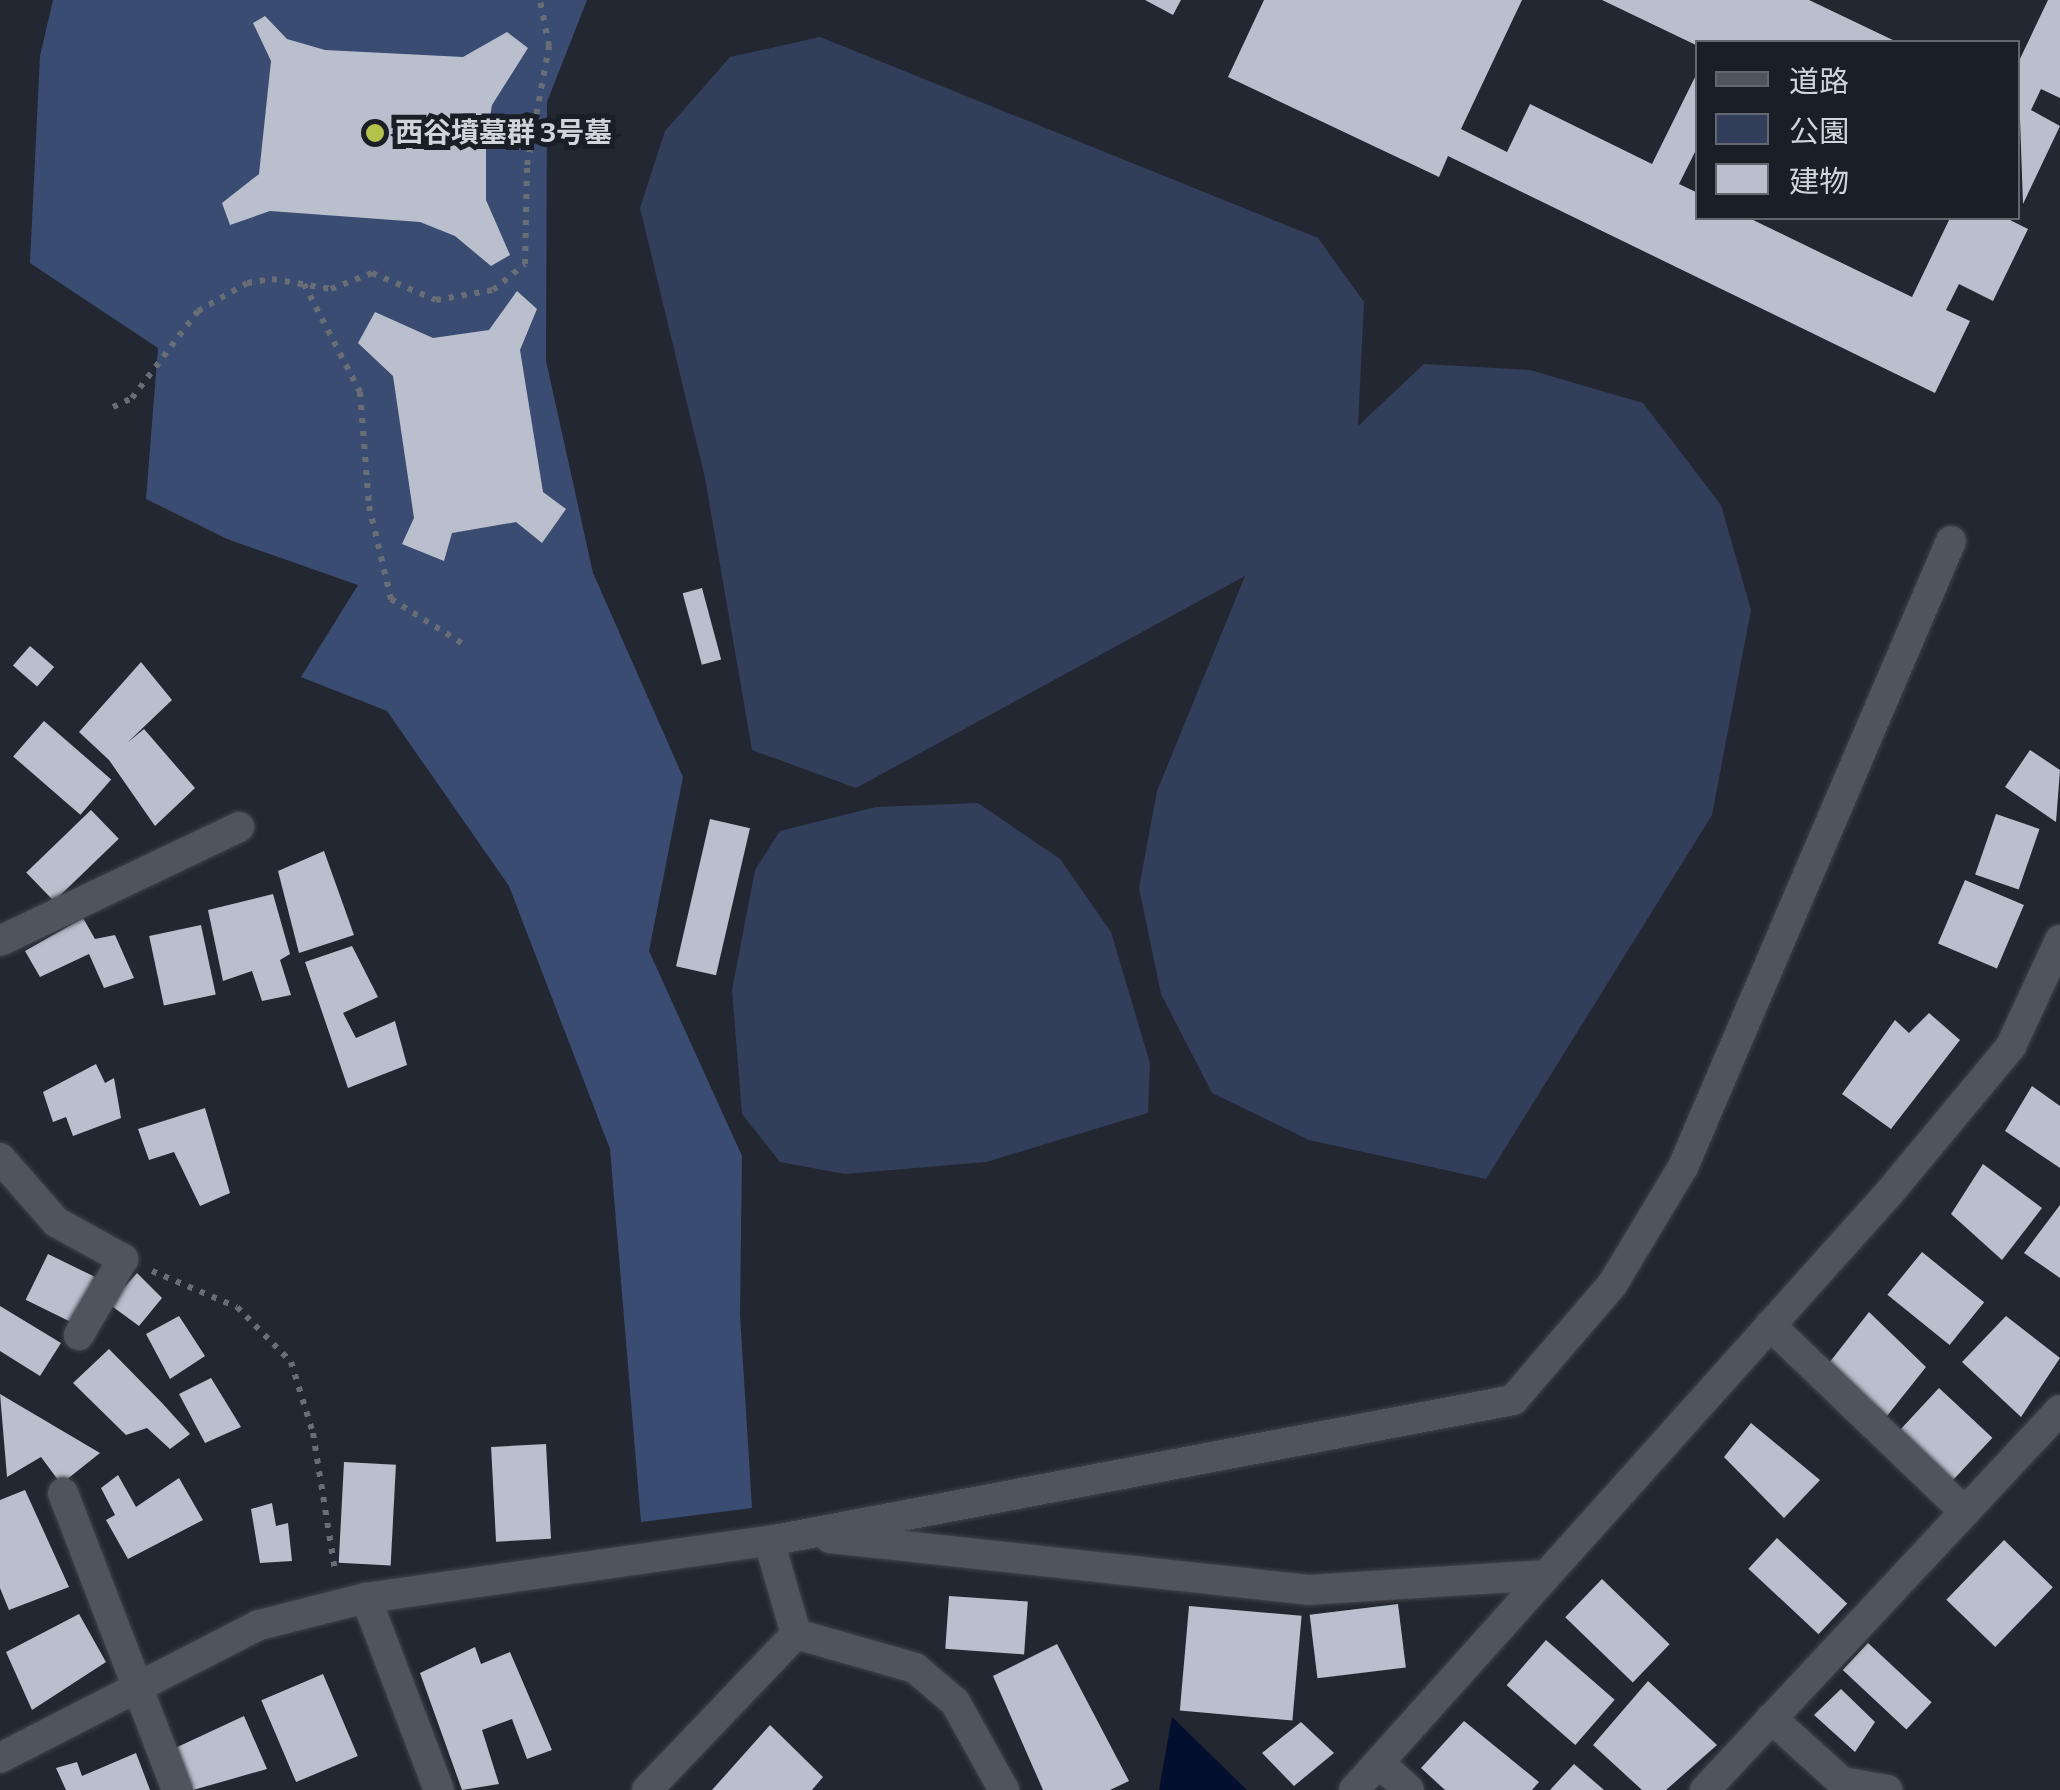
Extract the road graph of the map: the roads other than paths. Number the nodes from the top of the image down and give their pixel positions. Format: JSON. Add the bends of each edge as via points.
{"nodes":[{"id":1,"x":1951,"y":541,"type":"dead end"},
{"id":2,"x":239,"y":827,"type":"dead end"},
{"id":3,"x":2060,"y":940,"type":"edge"},
{"id":4,"x":0,"y":941,"type":"edge"},
{"id":5,"x":0,"y":1158,"type":"edge"},
{"id":6,"x":1770,"y":1325,"type":"junction"},
{"id":7,"x":79,"y":1334,"type":"dead end"},
{"id":8,"x":2060,"y":1410,"type":"edge"},
{"id":9,"x":63,"y":1493,"type":"dead end"},
{"id":10,"x":1964,"y":1512,"type":"junction"},
{"id":11,"x":783,"y":1538,"type":"junction"},
{"id":12,"x":1546,"y":1575,"type":"junction"},
{"id":13,"x":354,"y":1601,"type":"junction"},
{"id":14,"x":796,"y":1634,"type":"junction"},
{"id":15,"x":136,"y":1687,"type":"junction"},
{"id":16,"x":1771,"y":1718,"type":"junction"},
{"id":17,"x":0,"y":1758,"type":"edge"},
{"id":18,"x":1379,"y":1763,"type":"junction"},
{"id":19,"x":1000,"y":1788,"type":"edge"},
{"id":20,"x":177,"y":1790,"type":"edge"},
{"id":21,"x":438,"y":1790,"type":"edge"},
{"id":22,"x":647,"y":1790,"type":"edge"},
{"id":23,"x":1354,"y":1790,"type":"edge"},
{"id":24,"x":1409,"y":1790,"type":"edge"},
{"id":25,"x":1705,"y":1790,"type":"edge"},
{"id":26,"x":1887,"y":1790,"type":"edge"}],
"edges":[{"from":1,"to":11,"type":"street","via":[[1684,1167],[1612,1285],[1513,1400]]},
{"from":2,"to":4,"type":"street"},
{"from":3,"to":6,"type":"street","via":[[2011,1046]]},
{"from":5,"to":7,"type":"street","via":[[56,1222],[123,1259]]},
{"from":6,"to":10,"type":"street"},
{"from":6,"to":12,"type":"street"},
{"from":8,"to":10,"type":"street"},
{"from":9,"to":15,"type":"street"},
{"from":10,"to":16,"type":"street"},
{"from":11,"to":12,"type":"street","via":[[1308,1590]]},
{"from":11,"to":13,"type":"street"},
{"from":11,"to":14,"type":"street"},
{"from":12,"to":18,"type":"street"},
{"from":13,"to":15,"type":"street","via":[[259,1625]]},
{"from":13,"to":21,"type":"street"},
{"from":14,"to":19,"type":"street","via":[[915,1668],[954,1702]]},
{"from":14,"to":22,"type":"street"},
{"from":15,"to":17,"type":"street"},
{"from":15,"to":20,"type":"street"},
{"from":16,"to":25,"type":"street"},
{"from":16,"to":26,"type":"street","via":[[1842,1782]]},
{"from":18,"to":23,"type":"street"},
{"from":18,"to":24,"type":"street"}]}
